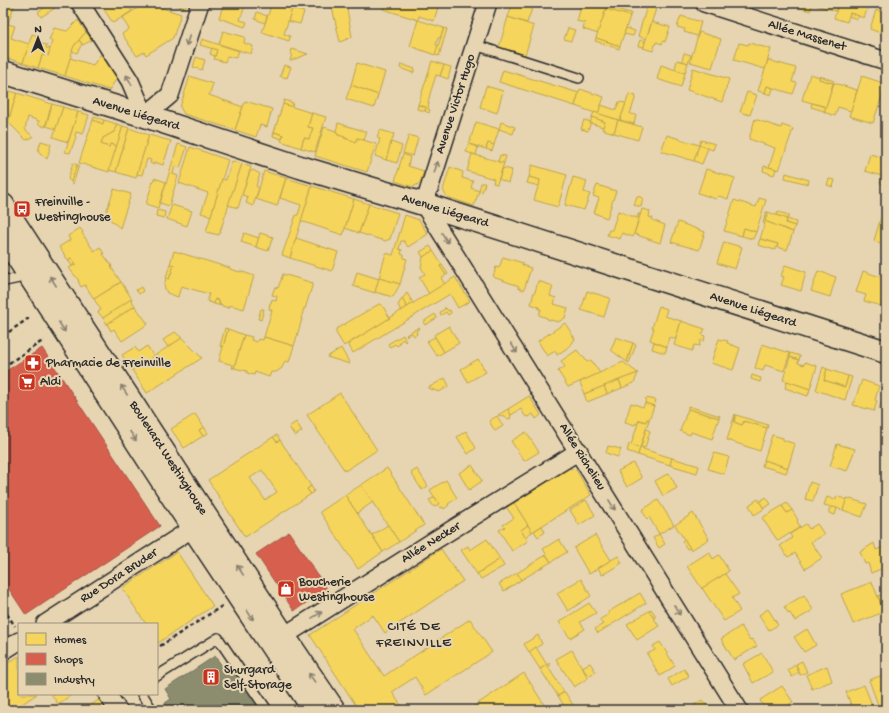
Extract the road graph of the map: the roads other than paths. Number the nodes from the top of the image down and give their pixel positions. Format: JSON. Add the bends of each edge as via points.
{"nodes":[{"id":1,"x":80,"y":3,"type":"edge"},
{"id":2,"x":200,"y":3,"type":"edge"},
{"id":3,"x":488,"y":3,"type":"edge"},
{"id":4,"x":704,"y":3,"type":"edge"},
{"id":5,"x":745,"y":9,"type":"edge"},
{"id":6,"x":475,"y":45,"type":"junction"},
{"id":7,"x":886,"y":61,"type":"edge"},
{"id":8,"x":3,"y":72,"type":"edge"},
{"id":9,"x":579,"y":78,"type":"dead end"},
{"id":10,"x":145,"y":116,"type":"junction"},
{"id":11,"x":424,"y":204,"type":"junction"},
{"id":12,"x":3,"y":205,"type":"edge"},
{"id":13,"x":3,"y":235,"type":"edge"},
{"id":14,"x":30,"y":276,"type":"junction"},
{"id":15,"x":3,"y":277,"type":"edge"},
{"id":16,"x":886,"y":352,"type":"edge"},
{"id":17,"x":579,"y":451,"type":"junction"},
{"id":18,"x":193,"y":528,"type":"junction"},
{"id":19,"x":54,"y":621,"type":"edge"},
{"id":20,"x":17,"y":634,"type":"edge"},
{"id":21,"x":284,"y":636,"type":"junction"},
{"id":22,"x":3,"y":651,"type":"edge"},
{"id":23,"x":158,"y":675,"type":"edge"},
{"id":24,"x":108,"y":695,"type":"edge"},
{"id":25,"x":143,"y":695,"type":"edge"},
{"id":26,"x":118,"y":710,"type":"edge"},
{"id":27,"x":152,"y":710,"type":"edge"},
{"id":28,"x":267,"y":710,"type":"edge"},
{"id":29,"x":314,"y":710,"type":"edge"},
{"id":30,"x":334,"y":710,"type":"edge"},
{"id":31,"x":739,"y":710,"type":"edge"}],
"edges":[{"from":10,"to":1,"type":"street","one_way":true,"via":[[130,82]]},
{"from":2,"to":10,"type":"street","one_way":true,"via":[[170,95]]},
{"from":3,"to":6,"type":"street","name":"Avenue Victor Hugo"},
{"from":4,"to":5,"type":"street","name":"Allée Massenet"},
{"from":5,"to":7,"type":"street","name":"Allée Massenet"},
{"from":6,"to":9,"type":"lane"},
{"from":11,"to":6,"type":"street","name":"Avenue Victor Hugo","one_way":true},
{"from":8,"to":10,"type":"main road","name":"Avenue Liégeard"},
{"from":10,"to":11,"type":"main road","name":"Avenue Liégeard","via":[[300,167]]},
{"from":11,"to":16,"type":"main road","name":"Avenue Liégeard"},
{"from":11,"to":17,"type":"street","name":"Allée Richelieu","one_way":true},
{"from":21,"to":12,"type":"main road","name":"Boulevard Westinghouse","one_way":true},
{"from":13,"to":14,"type":"main road","name":"Boulevard Westinghouse"},
{"from":14,"to":15,"type":"lane","via":[[5,280]]},
{"from":14,"to":18,"type":"main road","name":"Boulevard Westinghouse","one_way":true},
{"from":21,"to":17,"type":"street","name":"Allée Necker","one_way":true},
{"from":17,"to":31,"type":"street","name":"Allée Richelieu","one_way":true},
{"from":18,"to":19,"type":"street","name":"Rue Dora Bruder"},
{"from":18,"to":29,"type":"main road","name":"Boulevard Westinghouse","one_way":true},
{"from":20,"to":22,"type":"street"},
{"from":30,"to":21,"type":"main road","name":"Boulevard Westinghouse","one_way":true},
{"from":23,"to":28,"type":"lane","via":[[218,638]]},
{"from":24,"to":26,"type":"street"},
{"from":25,"to":27,"type":"lane"}]}
